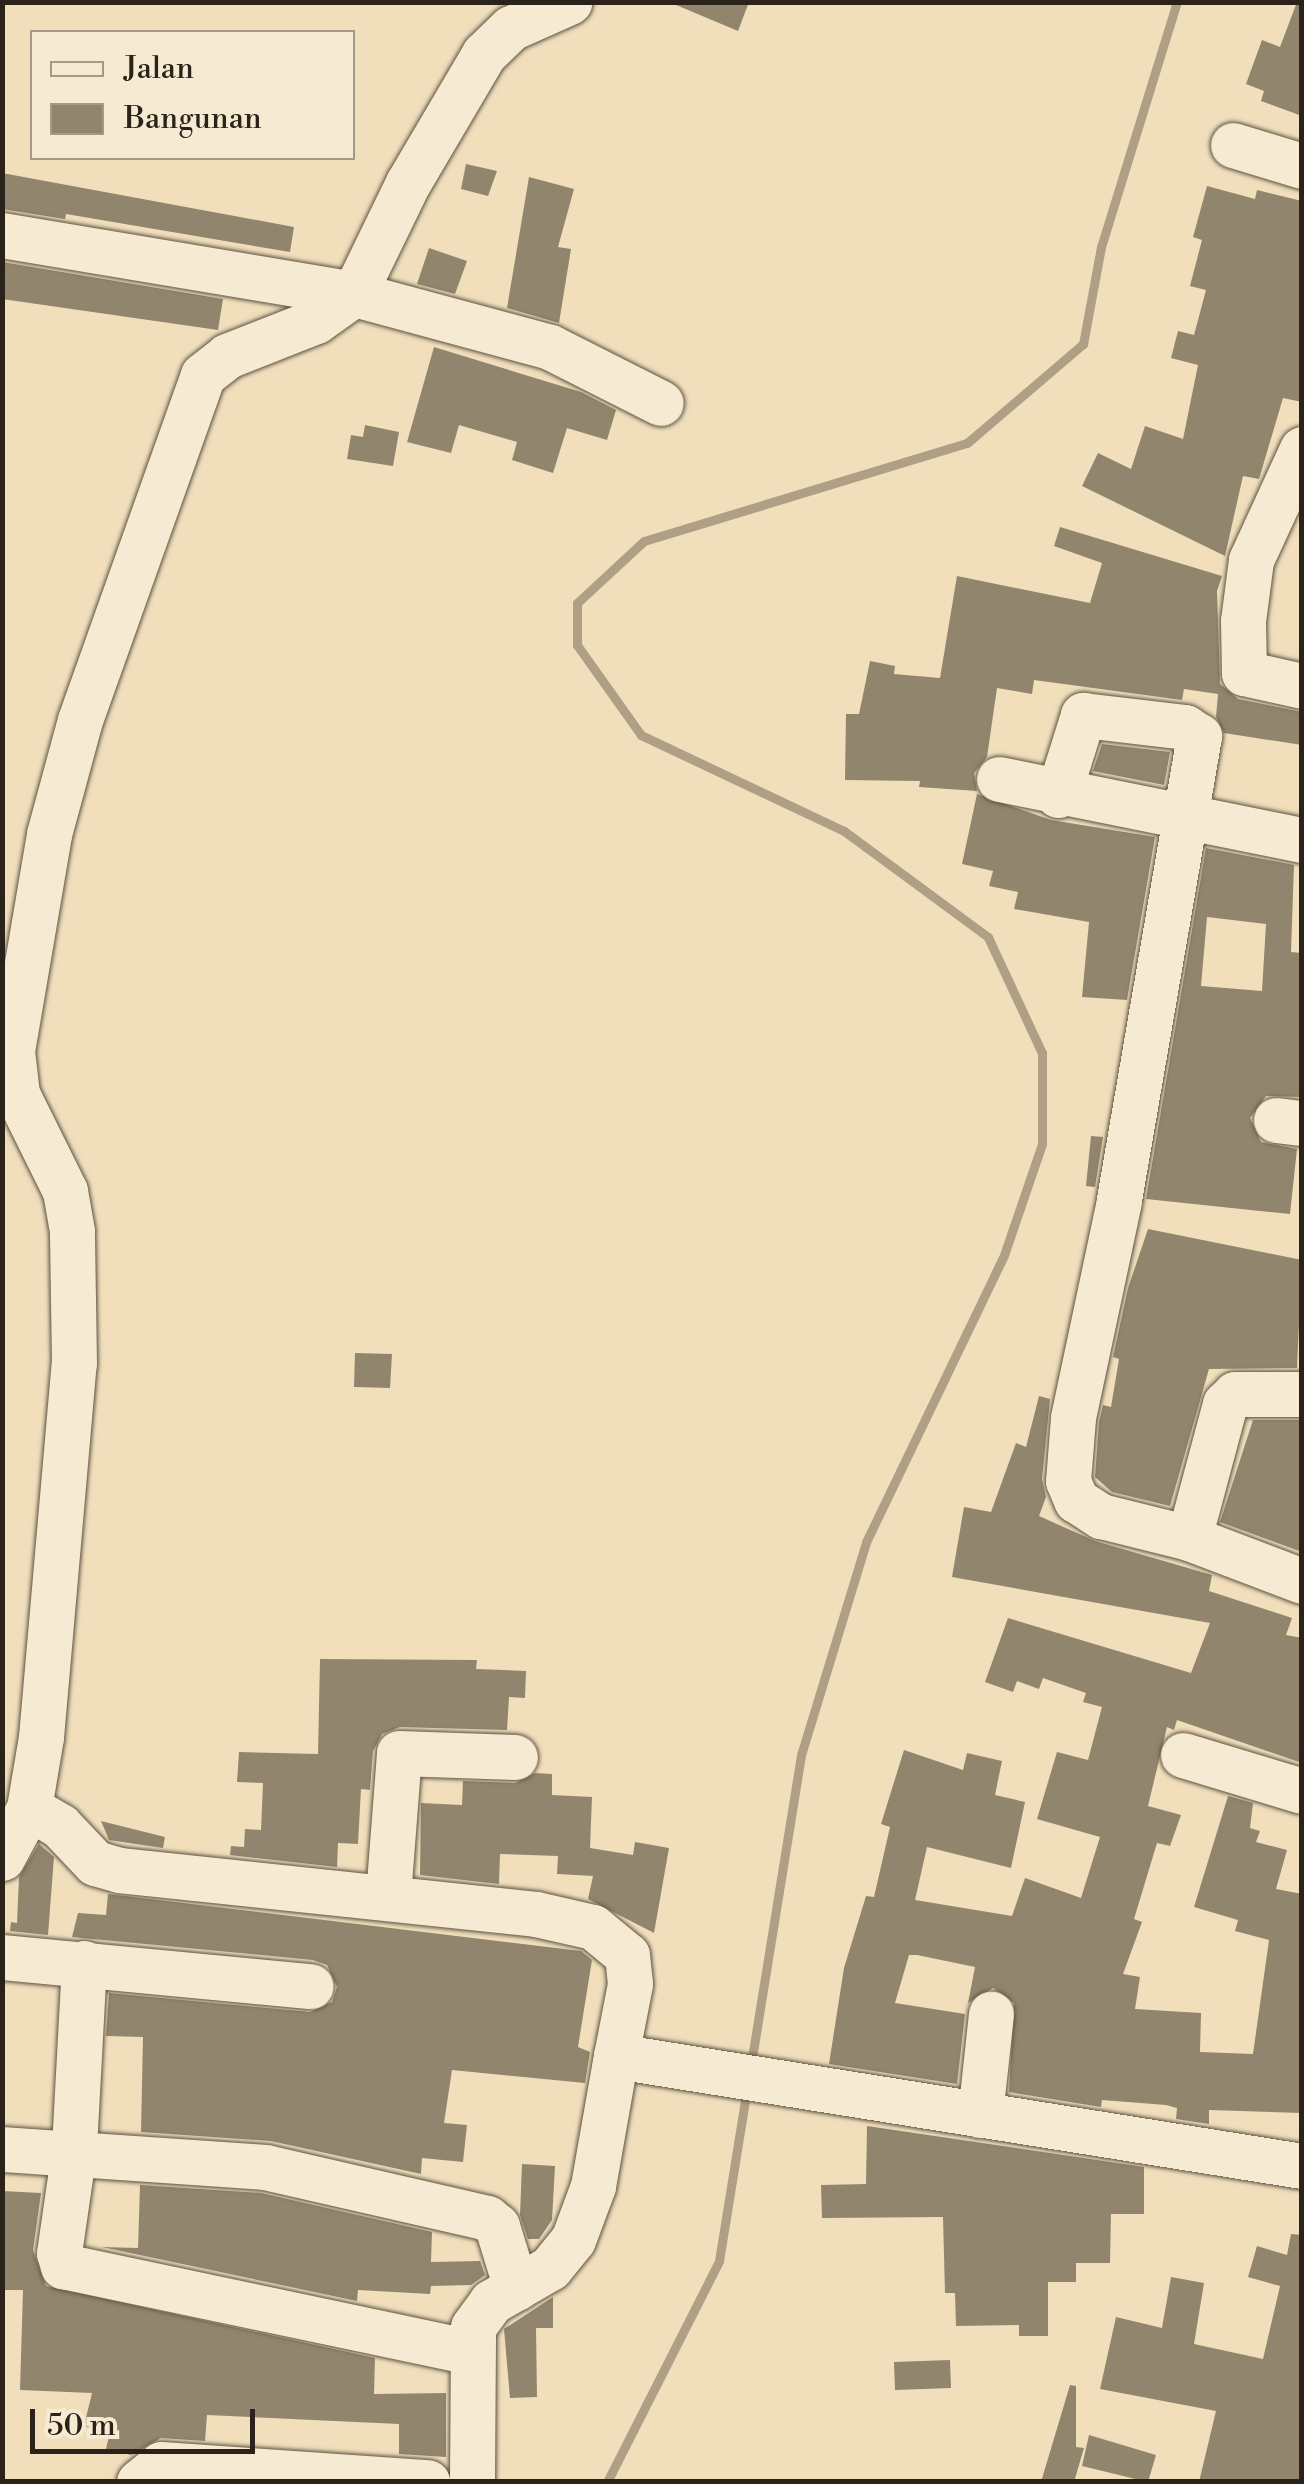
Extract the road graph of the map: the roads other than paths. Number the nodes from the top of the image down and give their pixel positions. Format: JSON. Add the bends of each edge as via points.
{"nodes":[{"id":1,"x":569,"y":2,"type":"edge"},
{"id":2,"x":1232,"y":145,"type":"dead end"},
{"id":3,"x":1302,"y":166,"type":"edge"},
{"id":4,"x":2,"y":235,"type":"edge"},
{"id":5,"x":354,"y":294,"type":"junction"},
{"id":6,"x":662,"y":404,"type":"dead end"},
{"id":7,"x":1302,"y":449,"type":"edge"},
{"id":8,"x":1302,"y":686,"type":"edge"},
{"id":9,"x":998,"y":779,"type":"dead end"},
{"id":10,"x":1058,"y":795,"type":"junction"},
{"id":11,"x":1184,"y":821,"type":"junction"},
{"id":12,"x":1302,"y":840,"type":"edge"},
{"id":13,"x":1302,"y":1394,"type":"edge"},
{"id":14,"x":1189,"y":1538,"type":"junction"},
{"id":15,"x":1302,"y":1581,"type":"edge"},
{"id":16,"x":1183,"y":1755,"type":"dead end"},
{"id":17,"x":515,"y":1757,"type":"dead end"},
{"id":18,"x":1302,"y":1791,"type":"edge"},
{"id":19,"x":29,"y":1808,"type":"junction"},
{"id":20,"x":2,"y":1858,"type":"edge"},
{"id":21,"x":388,"y":1896,"type":"junction"},
{"id":22,"x":2,"y":1957,"type":"edge"},
{"id":23,"x":84,"y":1963,"type":"junction"},
{"id":24,"x":311,"y":1986,"type":"dead end"},
{"id":25,"x":991,"y":2014,"type":"dead end"},
{"id":26,"x":616,"y":2056,"type":"junction"},
{"id":27,"x":980,"y":2114,"type":"junction"},
{"id":28,"x":2,"y":2149,"type":"edge"},
{"id":29,"x":74,"y":2150,"type":"junction"},
{"id":30,"x":1302,"y":2166,"type":"edge"},
{"id":31,"x":516,"y":2288,"type":"junction"},
{"id":32,"x":468,"y":2351,"type":"junction"},
{"id":33,"x":140,"y":2482,"type":"edge"},
{"id":34,"x":427,"y":2482,"type":"edge"},
{"id":35,"x":472,"y":2482,"type":"edge"}],
"edges":[{"from":1,"to":5,"type":"street","via":[[511,28],[484,54],[408,183]]},
{"from":2,"to":3,"type":"street"},
{"from":4,"to":5,"type":"street"},
{"from":5,"to":6,"type":"street","via":[[550,348]]},
{"from":5,"to":19,"type":"street","via":[[316,321],[227,356],[203,375],[80,720],[49,834],[12,1052],[17,1094],[65,1191],[74,1362],[42,1736]]},
{"from":7,"to":8,"type":"street","via":[[1251,560],[1243,621],[1244,673]]},
{"from":9,"to":10,"type":"street"},
{"from":10,"to":11,"type":"street"},
{"from":10,"to":11,"type":"street","via":[[1083,716],[1185,727],[1199,736],[1200,748]]},
{"from":11,"to":12,"type":"street"},
{"from":11,"to":14,"type":"street","via":[[1073,1418],[1068,1482],[1076,1500],[1101,1516]]},
{"from":13,"to":14,"type":"street","via":[[1235,1394],[1225,1404]]},
{"from":14,"to":15,"type":"street"},
{"from":16,"to":18,"type":"street"},
{"from":17,"to":21,"type":"street","via":[[400,1753]]},
{"from":19,"to":20,"type":"street"},
{"from":19,"to":21,"type":"street","via":[[60,1826],[95,1863],[118,1870]]},
{"from":21,"to":26,"type":"street","via":[[536,1914],[593,1927],[614,1940],[627,1955],[630,1984]]},
{"from":22,"to":23,"type":"street"},
{"from":23,"to":24,"type":"street"},
{"from":23,"to":29,"type":"street"},
{"from":25,"to":27,"type":"street"},
{"from":26,"to":27,"type":"street"},
{"from":26,"to":31,"type":"street","via":[[593,2186],[573,2240],[550,2268]]},
{"from":27,"to":30,"type":"street"},
{"from":28,"to":29,"type":"street"},
{"from":29,"to":31,"type":"street","via":[[265,2167],[486,2218],[497,2226]]},
{"from":29,"to":32,"type":"street","via":[[59,2253],[63,2266]]},
{"from":31,"to":32,"type":"street","via":[[491,2302],[473,2327]]},
{"from":32,"to":35,"type":"street"},
{"from":33,"to":34,"type":"street","via":[[161,2464]]}]}
